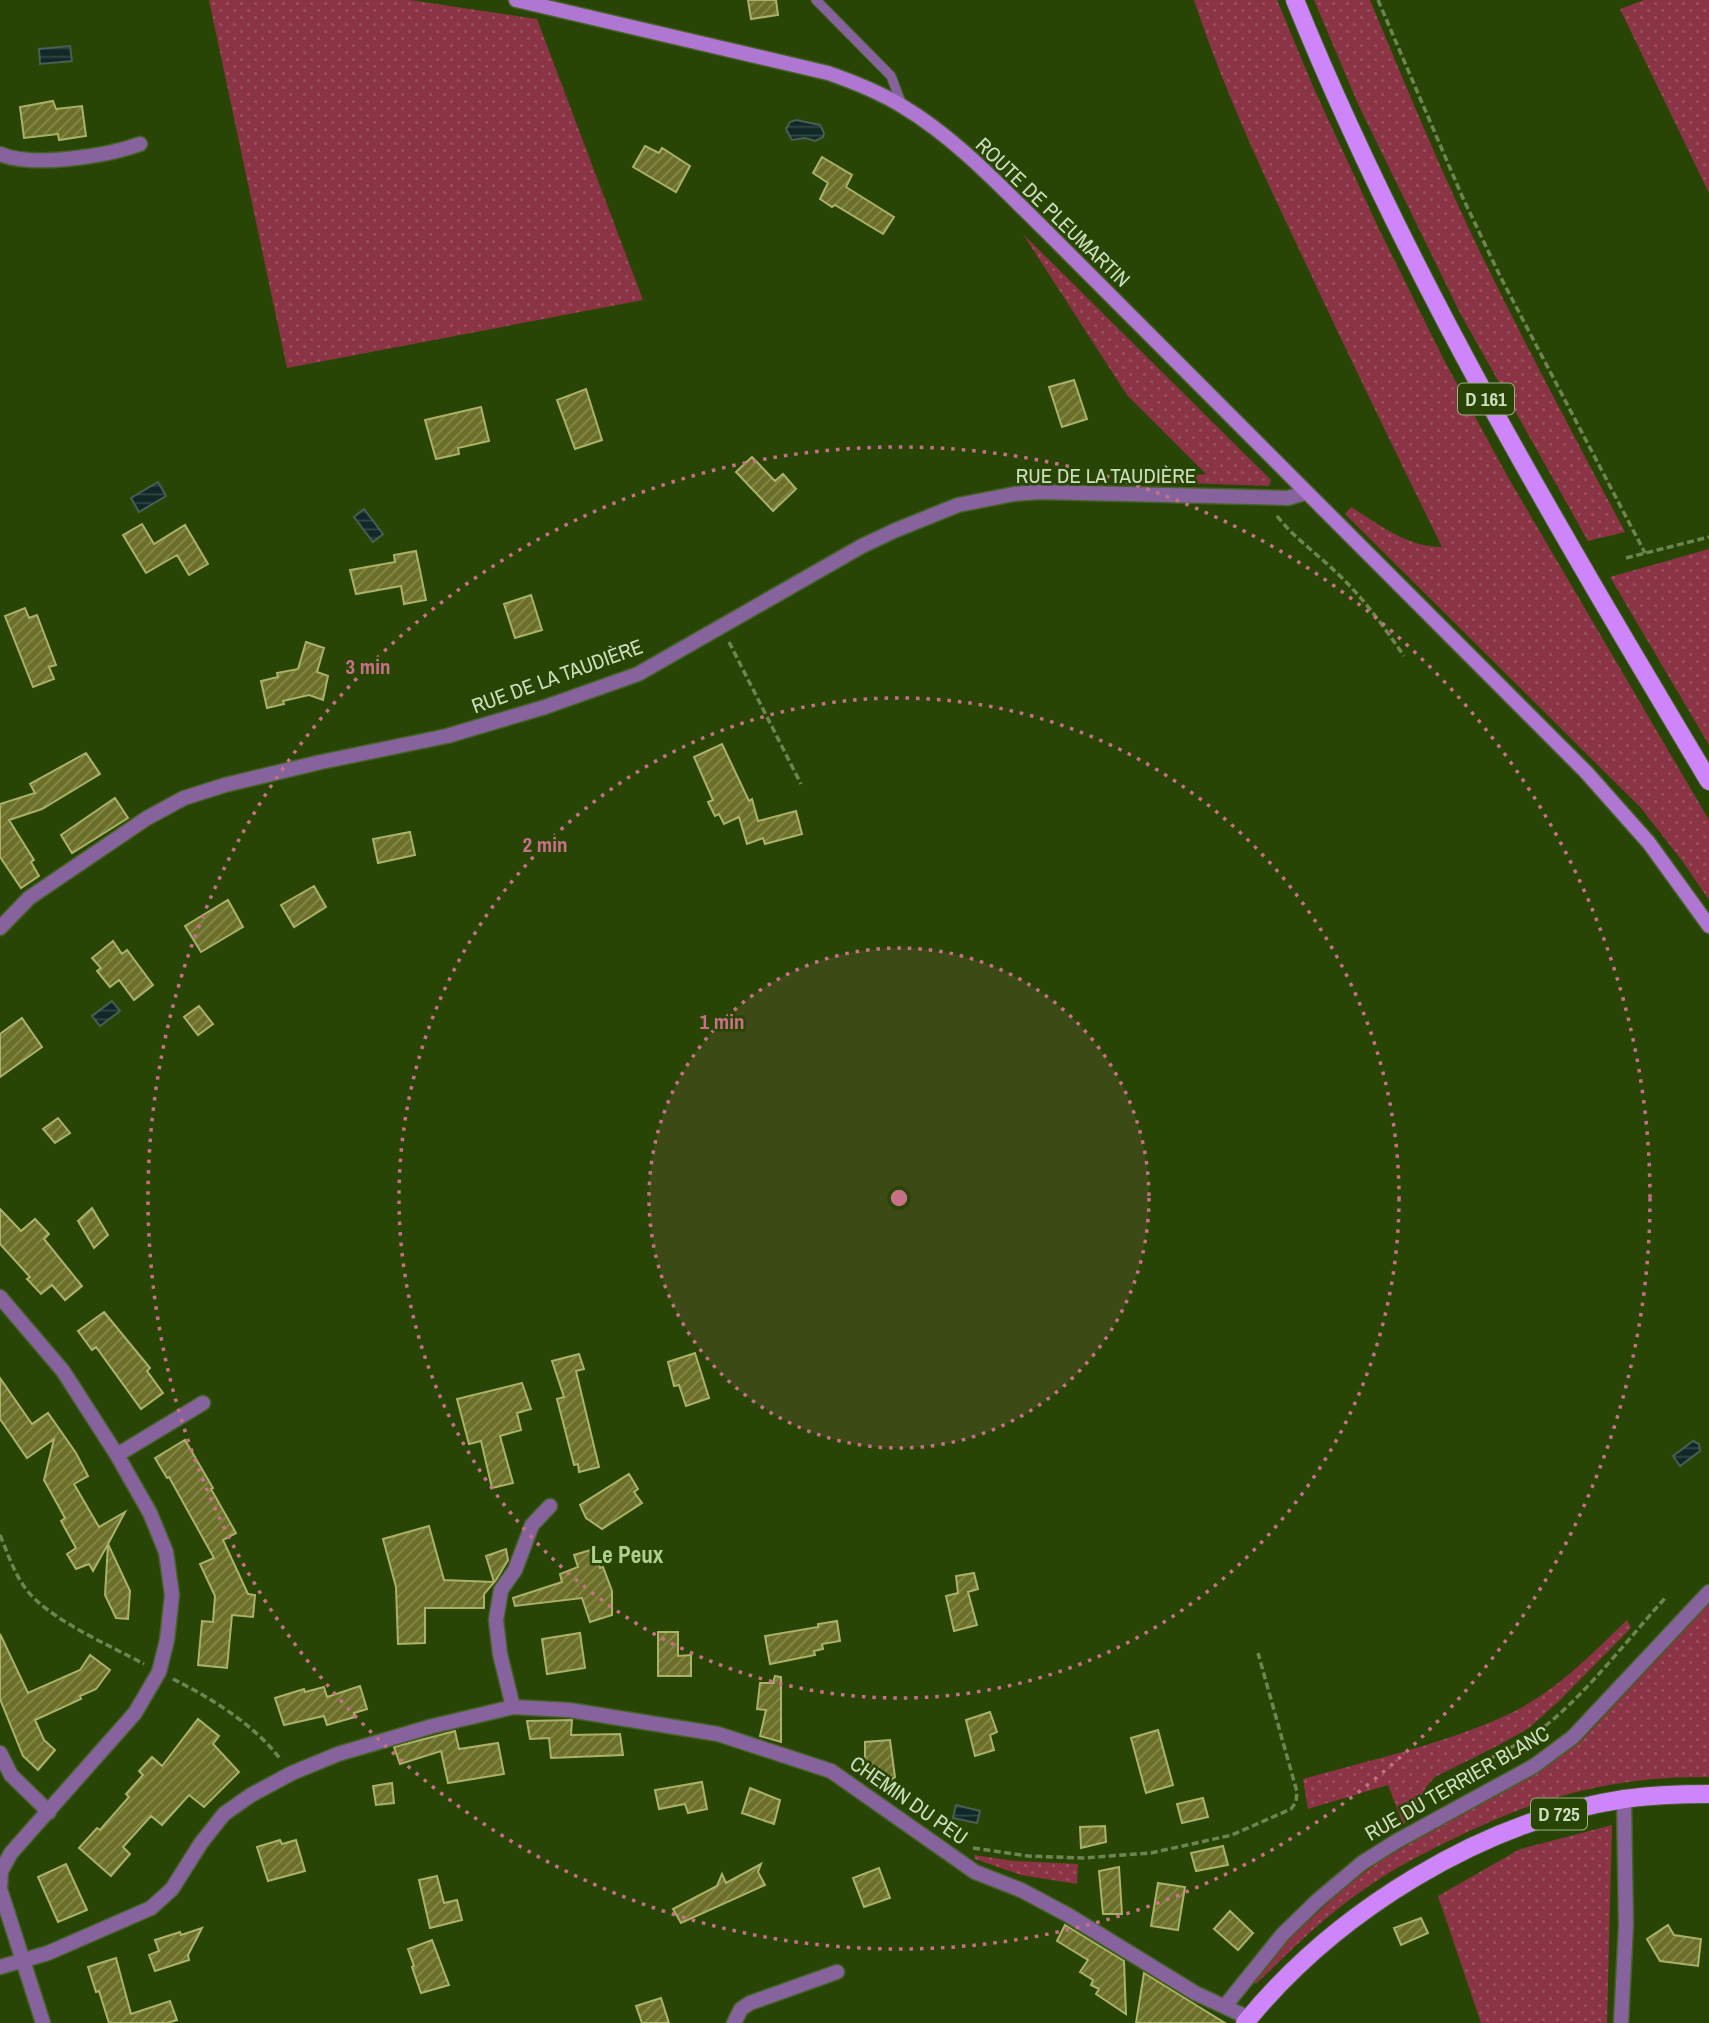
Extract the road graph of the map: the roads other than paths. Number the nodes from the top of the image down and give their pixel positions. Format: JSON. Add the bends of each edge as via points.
{"nodes":[{"id":1,"x":516,"y":0,"type":"edge"},
{"id":2,"x":816,"y":0,"type":"edge"},
{"id":3,"x":1295,"y":0,"type":"edge"},
{"id":4,"x":903,"y":106,"type":"junction"},
{"id":5,"x":140,"y":144,"type":"dead end"},
{"id":6,"x":0,"y":154,"type":"edge"},
{"id":7,"x":1305,"y":493,"type":"junction"},
{"id":8,"x":1709,"y":781,"type":"edge"},
{"id":9,"x":1709,"y":926,"type":"edge"},
{"id":10,"x":0,"y":928,"type":"edge"},
{"id":11,"x":0,"y":1297,"type":"edge"},
{"id":12,"x":204,"y":1403,"type":"dead end"},
{"id":13,"x":117,"y":1455,"type":"junction"},
{"id":14,"x":550,"y":1506,"type":"dead end"},
{"id":15,"x":1709,"y":1592,"type":"edge"},
{"id":16,"x":513,"y":1707,"type":"junction"},
{"id":17,"x":0,"y":1753,"type":"edge"},
{"id":18,"x":1709,"y":1794,"type":"edge"},
{"id":19,"x":1624,"y":1799,"type":"junction"},
{"id":20,"x":49,"y":1812,"type":"junction"},
{"id":21,"x":1,"y":1871,"type":"edge"},
{"id":22,"x":24,"y":1961,"type":"junction"},
{"id":23,"x":0,"y":1968,"type":"edge"},
{"id":24,"x":837,"y":1972,"type":"dead end"},
{"id":25,"x":1225,"y":2006,"type":"junction"},
{"id":26,"x":1247,"y":2021,"type":"edge"},
{"id":27,"x":43,"y":2023,"type":"edge"},
{"id":28,"x":734,"y":2023,"type":"edge"},
{"id":29,"x":1620,"y":2023,"type":"edge"}],
"edges":[{"from":1,"to":4,"type":"main road","name":"ROUTE DE PLEUMARTIN","via":[[828,73]]},
{"from":2,"to":4,"type":"lane","via":[[891,76]]},
{"from":3,"to":8,"type":"main road","number":"D 161","via":[[1378,186],[1484,396]]},
{"from":4,"to":7,"type":"main road","name":"ROUTE DE PLEUMARTIN","via":[[1013,199]]},
{"from":5,"to":6,"type":"street","via":[[116,153],[36,161]]},
{"from":7,"to":9,"type":"main road","name":"ROUTE DE PLEUMARTIN","via":[[1619,807]]},
{"from":7,"to":10,"type":"street","name":"RUE DE LA TAUDIÈRE","via":[[1263,498],[1040,492],[988,498],[939,512],[840,559],[638,674],[447,736],[321,762],[184,798],[29,898]]},
{"from":11,"to":13,"type":"street","via":[[62,1371]]},
{"from":12,"to":13,"type":"street"},
{"from":13,"to":20,"type":"street","via":[[166,1552],[173,1595],[167,1640],[159,1672],[135,1713]]},
{"from":14,"to":16,"type":"street","via":[[533,1525],[516,1570],[501,1590],[496,1620]]},
{"from":15,"to":25,"type":"street","name":"RUE DU TERRIER BLANC","via":[[1573,1737],[1534,1766],[1362,1863],[1283,1934]]},
{"from":16,"to":22,"type":"street","name":"CHEMIN DU PEU","via":[[338,1754],[292,1773],[224,1814],[172,1889],[151,1908]]},
{"from":16,"to":25,"type":"street","name":"CHEMIN DU PEU","via":[[569,1710],[718,1734],[831,1771],[975,1872],[1068,1915],[1195,1993]]},
{"from":17,"to":20,"type":"street","via":[[11,1775]]},
{"from":18,"to":19,"type":"main road","number":"D 725"},
{"from":19,"to":26,"type":"main road","number":"D 725","via":[[1511,1830],[1420,1875],[1312,1953]]},
{"from":19,"to":29,"type":"street","via":[[1626,1925]]},
{"from":20,"to":21,"type":"street","via":[[10,1853]]},
{"from":21,"to":22,"type":"street","via":[[0,1889]]},
{"from":22,"to":23,"type":"street","name":"CHEMIN DU PEU"},
{"from":22,"to":27,"type":"street"},
{"from":24,"to":28,"type":"street","via":[[750,2003]]},
{"from":25,"to":26,"type":"street","name":"CHEMIN DU PEU"}]}
